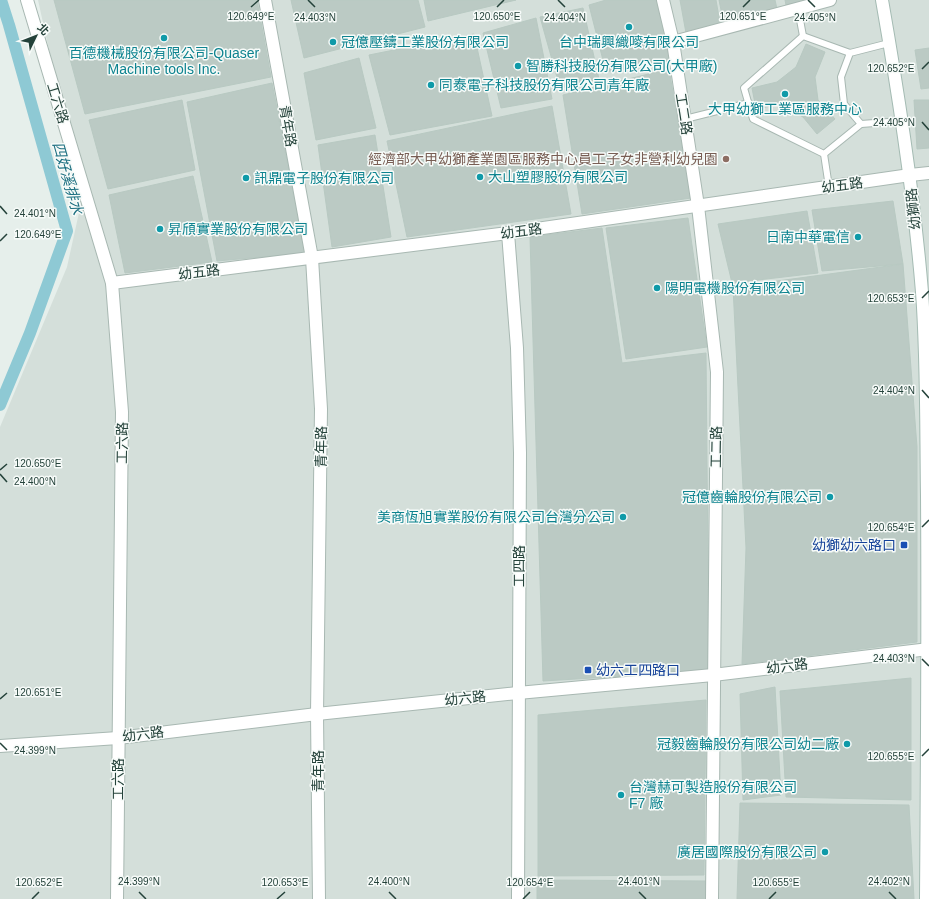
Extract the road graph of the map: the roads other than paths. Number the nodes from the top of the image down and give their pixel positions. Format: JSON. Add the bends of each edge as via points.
{"nodes":[{"id":1,"x":27,"y":0,"type":"edge"},
{"id":2,"x":265,"y":0,"type":"edge"},
{"id":3,"x":663,"y":0,"type":"edge"},
{"id":4,"x":830,"y":0,"type":"edge"},
{"id":5,"x":882,"y":0,"type":"edge"},
{"id":6,"x":798,"y":9,"type":"junction"},
{"id":7,"x":803,"y":36,"type":"junction"},
{"id":8,"x":673,"y":42,"type":"junction"},
{"id":9,"x":890,"y":43,"type":"junction"},
{"id":10,"x":850,"y":53,"type":"junction"},
{"id":11,"x":749,"y":103,"type":"junction"},
{"id":12,"x":685,"y":119,"type":"junction"},
{"id":13,"x":902,"y":121,"type":"junction"},
{"id":14,"x":861,"y":124,"type":"junction"},
{"id":15,"x":824,"y":154,"type":"junction"},
{"id":16,"x":929,"y":173,"type":"edge"},
{"id":17,"x":910,"y":175,"type":"junction"},
{"id":18,"x":828,"y":187,"type":"junction"},
{"id":19,"x":698,"y":206,"type":"junction"},
{"id":20,"x":508,"y":233,"type":"junction"},
{"id":21,"x":312,"y":258,"type":"junction"},
{"id":22,"x":112,"y":283,"type":"junction"},
{"id":23,"x":929,"y":649,"type":"edge"},
{"id":24,"x":714,"y":675,"type":"junction"},
{"id":25,"x":518,"y":693,"type":"junction"},
{"id":26,"x":318,"y":714,"type":"junction"},
{"id":27,"x":118,"y":738,"type":"junction"},
{"id":28,"x":0,"y":746,"type":"edge"},
{"id":29,"x":117,"y":899,"type":"edge"},
{"id":30,"x":319,"y":899,"type":"edge"},
{"id":31,"x":518,"y":899,"type":"edge"},
{"id":32,"x":712,"y":899,"type":"edge"},
{"id":33,"x":926,"y":899,"type":"edge"}],
"edges":[{"from":1,"to":22,"type":"street","name":"工六路"},
{"from":2,"to":21,"type":"street","name":"青年路"},
{"from":3,"to":8,"type":"street","name":"工二路"},
{"from":4,"to":6,"type":"street"},
{"from":5,"to":9,"type":"street","name":"幼獅路"},
{"from":6,"to":7,"type":"lane"},
{"from":6,"to":8,"type":"street"},
{"from":7,"to":10,"type":"lane"},
{"from":7,"to":11,"type":"lane","via":[[744,88]]},
{"from":8,"to":12,"type":"street","name":"工二路"},
{"from":9,"to":10,"type":"lane"},
{"from":9,"to":13,"type":"street","name":"幼獅路"},
{"from":10,"to":14,"type":"lane","via":[[841,77],[844,104]]},
{"from":11,"to":12,"type":"lane"},
{"from":11,"to":15,"type":"lane","via":[[753,120]]},
{"from":12,"to":19,"type":"street","name":"工二路"},
{"from":13,"to":14,"type":"lane"},
{"from":13,"to":17,"type":"street","name":"幼獅路"},
{"from":14,"to":15,"type":"lane"},
{"from":15,"to":18,"type":"lane"},
{"from":16,"to":17,"type":"street","name":"幼五路"},
{"from":17,"to":18,"type":"street","name":"幼五路"},
{"from":17,"to":23,"type":"street","name":"幼獅路","via":[[922,291],[925,352]]},
{"from":18,"to":19,"type":"street","name":"幼五路"},
{"from":19,"to":20,"type":"street","name":"幼五路"},
{"from":19,"to":24,"type":"street","name":"工二路","via":[[717,372]]},
{"from":20,"to":21,"type":"street","name":"幼五路"},
{"from":20,"to":25,"type":"street","name":"工四路","via":[[517,348],[520,453]]},
{"from":21,"to":22,"type":"street","name":"幼五路"},
{"from":21,"to":26,"type":"street","name":"青年路","via":[[321,409]]},
{"from":22,"to":27,"type":"street","name":"工六路","via":[[122,412]]},
{"from":23,"to":24,"type":"street","name":"幼六路"},
{"from":23,"to":33,"type":"street","name":"幼獅路"},
{"from":24,"to":25,"type":"street","name":"幼六路"},
{"from":24,"to":32,"type":"street","name":"工二路"},
{"from":25,"to":26,"type":"street","name":"幼六路"},
{"from":25,"to":31,"type":"street","name":"工四路"},
{"from":26,"to":27,"type":"street","name":"幼六路"},
{"from":26,"to":30,"type":"street","name":"青年路"},
{"from":27,"to":28,"type":"street","name":"幼六路"},
{"from":27,"to":29,"type":"street","name":"工六路"}]}
